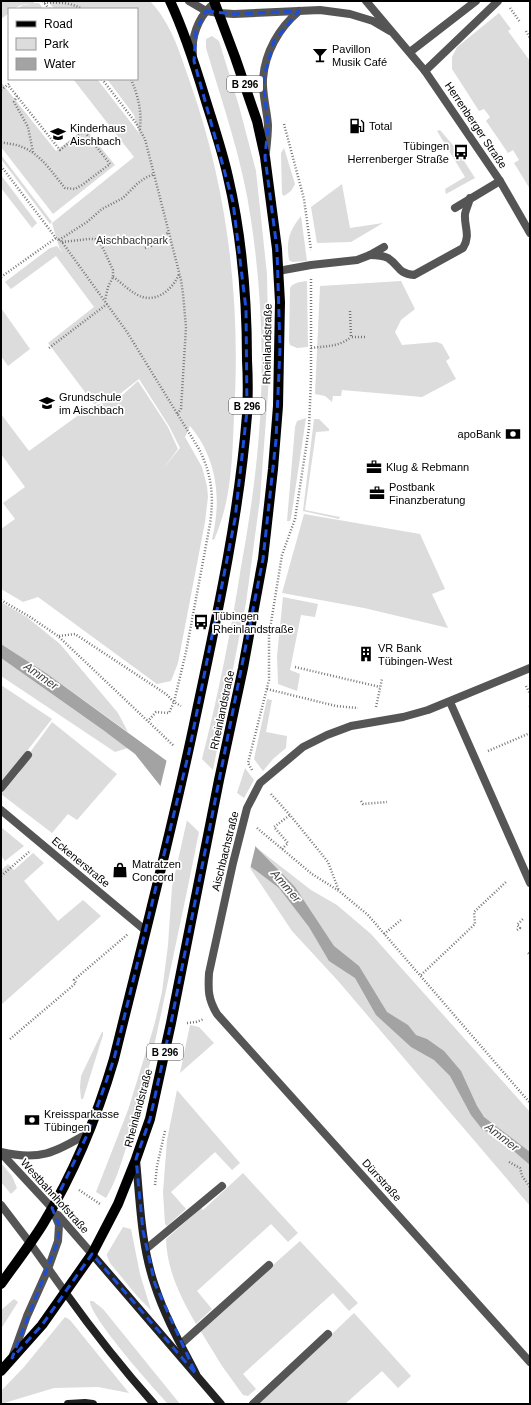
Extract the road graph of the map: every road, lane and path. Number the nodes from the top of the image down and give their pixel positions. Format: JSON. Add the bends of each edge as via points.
{"nodes":[{"id":1,"x":170,"y":1,"type":"edge"},
{"id":2,"x":189,"y":1,"type":"edge"},
{"id":3,"x":366,"y":1,"type":"edge"},
{"id":4,"x":476,"y":1,"type":"edge"},
{"id":5,"x":498,"y":1,"type":"edge"},
{"id":6,"x":44,"y":2,"type":"edge"},
{"id":7,"x":215,"y":2,"type":"edge"},
{"id":8,"x":509,"y":6,"type":"dead end"},
{"id":9,"x":80,"y":8,"type":"edge"},
{"id":10,"x":206,"y":11,"type":"junction"},
{"id":11,"x":299,"y":11,"type":"junction"},
{"id":12,"x":219,"y":13,"type":"junction"},
{"id":13,"x":520,"y":22,"type":"dead end"},
{"id":14,"x":526,"y":31,"type":"dead end"},
{"id":15,"x":396,"y":35,"type":"junction"},
{"id":16,"x":530,"y":38,"type":"edge"},
{"id":17,"x":410,"y":52,"type":"junction"},
{"id":18,"x":194,"y":61,"type":"junction"},
{"id":19,"x":425,"y":71,"type":"junction"},
{"id":20,"x":103,"y":80,"type":"edge"},
{"id":21,"x":132,"y":80,"type":"edge"},
{"id":22,"x":1,"y":90,"type":"edge"},
{"id":23,"x":17,"y":96,"type":"junction"},
{"id":24,"x":140,"y":130,"type":"junction"},
{"id":25,"x":1,"y":142,"type":"edge"},
{"id":26,"x":33,"y":152,"type":"junction"},
{"id":27,"x":265,"y":157,"type":"junction"},
{"id":28,"x":1,"y":166,"type":"edge"},
{"id":29,"x":154,"y":174,"type":"junction"},
{"id":30,"x":500,"y":181,"type":"junction"},
{"id":31,"x":470,"y":198,"type":"junction"},
{"id":32,"x":455,"y":208,"type":"dead end"},
{"id":33,"x":169,"y":232,"type":"junction"},
{"id":34,"x":530,"y":233,"type":"edge"},
{"id":35,"x":56,"y":238,"type":"junction"},
{"id":36,"x":59,"y":240,"type":"junction"},
{"id":37,"x":62,"y":242,"type":"junction"},
{"id":38,"x":384,"y":247,"type":"dead end"},
{"id":39,"x":145,"y":248,"type":"dead end"},
{"id":40,"x":370,"y":255,"type":"junction"},
{"id":41,"x":278,"y":271,"type":"junction"},
{"id":42,"x":179,"y":273,"type":"junction"},
{"id":43,"x":113,"y":277,"type":"junction"},
{"id":44,"x":1,"y":278,"type":"edge"},
{"id":45,"x":104,"y":300,"type":"junction"},
{"id":46,"x":107,"y":304,"type":"junction"},
{"id":47,"x":350,"y":310,"type":"dead end"},
{"id":48,"x":351,"y":337,"type":"junction"},
{"id":49,"x":367,"y":337,"type":"dead end"},
{"id":50,"x":49,"y":348,"type":"dead end"},
{"id":51,"x":311,"y":348,"type":"dead end"},
{"id":52,"x":177,"y":414,"type":"junction"},
{"id":53,"x":1,"y":600,"type":"edge"},
{"id":54,"x":58,"y":636,"type":"junction"},
{"id":55,"x":295,"y":667,"type":"dead end"},
{"id":56,"x":530,"y":668,"type":"edge"},
{"id":57,"x":382,"y":679,"type":"dead end"},
{"id":58,"x":380,"y":687,"type":"junction"},
{"id":59,"x":267,"y":689,"type":"dead end"},
{"id":60,"x":174,"y":702,"type":"junction"},
{"id":61,"x":450,"y":702,"type":"junction"},
{"id":62,"x":359,"y":708,"type":"dead end"},
{"id":63,"x":382,"y":710,"type":"dead end"},
{"id":64,"x":196,"y":715,"type":"junction"},
{"id":65,"x":148,"y":721,"type":"junction"},
{"id":66,"x":530,"y":733,"type":"edge"},
{"id":67,"x":162,"y":735,"type":"dead end"},
{"id":68,"x":485,"y":748,"type":"dead end"},
{"id":69,"x":28,"y":755,"type":"dead end"},
{"id":70,"x":260,"y":783,"type":"junction"},
{"id":71,"x":1,"y":788,"type":"edge"},
{"id":72,"x":361,"y":801,"type":"dead end"},
{"id":73,"x":387,"y":802,"type":"dead end"},
{"id":74,"x":1,"y":810,"type":"edge"},
{"id":75,"x":290,"y":815,"type":"junction"},
{"id":76,"x":267,"y":837,"type":"dead end"},
{"id":77,"x":40,"y":842,"type":"junction"},
{"id":78,"x":282,"y":849,"type":"junction"},
{"id":79,"x":1,"y":876,"type":"edge"},
{"id":80,"x":507,"y":881,"type":"dead end"},
{"id":81,"x":530,"y":883,"type":"edge"},
{"id":82,"x":339,"y":891,"type":"junction"},
{"id":83,"x":523,"y":919,"type":"dead end"},
{"id":84,"x":401,"y":920,"type":"dead end"},
{"id":85,"x":143,"y":928,"type":"junction"},
{"id":86,"x":518,"y":930,"type":"dead end"},
{"id":87,"x":384,"y":934,"type":"junction"},
{"id":88,"x":421,"y":975,"type":"junction"},
{"id":89,"x":217,"y":1014,"type":"joint"},
{"id":90,"x":10,"y":1039,"type":"dead end"},
{"id":91,"x":530,"y":1103,"type":"edge"},
{"id":92,"x":88,"y":1134,"type":"junction"},
{"id":93,"x":1,"y":1152,"type":"edge"},
{"id":94,"x":136,"y":1159,"type":"junction"},
{"id":95,"x":508,"y":1162,"type":"dead end"},
{"id":96,"x":222,"y":1186,"type":"dead end"},
{"id":97,"x":530,"y":1187,"type":"edge"},
{"id":98,"x":1,"y":1205,"type":"edge"},
{"id":99,"x":52,"y":1208,"type":"junction"},
{"id":100,"x":30,"y":1243,"type":"junction"},
{"id":101,"x":146,"y":1249,"type":"junction"},
{"id":102,"x":92,"y":1254,"type":"junction"},
{"id":103,"x":269,"y":1265,"type":"dead end"},
{"id":104,"x":48,"y":1269,"type":"junction"},
{"id":105,"x":1,"y":1284,"type":"edge"},
{"id":106,"x":65,"y":1292,"type":"junction"},
{"id":107,"x":328,"y":1334,"type":"dead end"},
{"id":108,"x":181,"y":1344,"type":"junction"},
{"id":109,"x":12,"y":1358,"type":"junction"},
{"id":110,"x":530,"y":1362,"type":"edge"},
{"id":111,"x":1,"y":1371,"type":"edge"},
{"id":112,"x":196,"y":1374,"type":"junction"},
{"id":113,"x":68,"y":1404,"type":"edge"},
{"id":114,"x":93,"y":1404,"type":"edge"},
{"id":115,"x":154,"y":1404,"type":"edge"},
{"id":116,"x":221,"y":1404,"type":"edge"},
{"id":117,"x":253,"y":1404,"type":"edge"}],
"edges":[{"from":1,"to":18,"type":"main road","number":"B 296"},
{"from":2,"to":10,"type":"street","name":"Herrenberger Straße"},
{"from":3,"to":15,"type":"street","name":"Herrenberger Straße"},
{"from":4,"to":17,"type":"street"},
{"from":5,"to":19,"type":"street"},
{"from":6,"to":9,"type":"path","via":[[71,4]]},
{"from":7,"to":10,"type":"street"},
{"from":7,"to":12,"type":"main road","number":"B 296"},
{"from":8,"to":13,"type":"path"},
{"from":10,"to":12,"type":"street","name":"Herrenberger Straße"},
{"from":10,"to":18,"type":"street","via":[[196,30],[192,49]]},
{"from":11,"to":12,"type":"street","name":"Herrenberger Straße"},
{"from":11,"to":15,"type":"street","name":"Herrenberger Straße","via":[[320,10],[350,14],[373,22]]},
{"from":11,"to":27,"type":"street","via":[[279,31],[267,58],[263,80],[268,126]]},
{"from":12,"to":27,"type":"main road","name":"Rheinlandstraße","number":"B 296","via":[[252,104]]},
{"from":14,"to":16,"type":"path"},
{"from":15,"to":17,"type":"street","name":"Herrenberger Straße"},
{"from":17,"to":19,"type":"street","name":"Herrenberger Straße"},
{"from":18,"to":64,"type":"main road","name":"Rheinlandstraße","number":"B 296","via":[[217,136],[233,202],[246,309],[248,367],[246,426],[235,519],[220,605]]},
{"from":19,"to":30,"type":"street","name":"Herrenberger Straße"},
{"from":20,"to":24,"type":"path"},
{"from":21,"to":24,"type":"path","via":[[139,104]]},
{"from":22,"to":23,"type":"path","via":[[9,84]]},
{"from":23,"to":26,"type":"path","via":[[14,102],[28,127]]},
{"from":23,"to":26,"type":"path","via":[[60,150],[84,131],[110,164],[75,189],[65,188]]},
{"from":24,"to":29,"type":"path","via":[[145,139]]},
{"from":25,"to":26,"type":"path"},
{"from":27,"to":41,"type":"main road","name":"Rheinlandstraße","number":"B 296"},
{"from":28,"to":35,"type":"path"},
{"from":29,"to":33,"type":"path"},
{"from":29,"to":36,"type":"path"},
{"from":30,"to":31,"type":"street"},
{"from":30,"to":34,"type":"street","name":"Herrenberger Straße"},
{"from":31,"to":32,"type":"street"},
{"from":31,"to":40,"type":"street","via":[[465,213],[468,236],[463,248],[414,275],[405,274],[388,258]]},
{"from":33,"to":39,"type":"path"},
{"from":33,"to":42,"type":"path"},
{"from":35,"to":36,"type":"path"},
{"from":35,"to":44,"type":"path"},
{"from":36,"to":37,"type":"path"},
{"from":37,"to":43,"type":"path","via":[[89,239],[100,242],[113,270]]},
{"from":37,"to":45,"type":"path"},
{"from":38,"to":40,"type":"street"},
{"from":40,"to":41,"type":"street","via":[[357,260]]},
{"from":41,"to":94,"type":"main road","name":"Rheinlandstraße","number":"B 296","via":[[280,348],[274,469],[254,613],[171,1023],[150,1119]]},
{"from":42,"to":43,"type":"path","via":[[165,293],[148,299],[136,294]]},
{"from":42,"to":52,"type":"path","via":[[186,327],[182,403]]},
{"from":43,"to":45,"type":"path"},
{"from":45,"to":46,"type":"path"},
{"from":46,"to":50,"type":"path"},
{"from":46,"to":52,"type":"path"},
{"from":47,"to":48,"type":"path"},
{"from":48,"to":49,"type":"path"},
{"from":48,"to":51,"type":"path","via":[[336,346]]},
{"from":52,"to":60,"type":"path","via":[[205,461],[212,488],[213,505],[186,652]]},
{"from":53,"to":54,"type":"path"},
{"from":54,"to":60,"type":"path","via":[[75,634],[166,694]]},
{"from":54,"to":65,"type":"path"},
{"from":55,"to":58,"type":"path"},
{"from":56,"to":61,"type":"street","name":"Aischbachstraße"},
{"from":57,"to":58,"type":"path"},
{"from":58,"to":63,"type":"path","via":[[375,710]]},
{"from":59,"to":62,"type":"path","via":[[336,706]]},
{"from":60,"to":64,"type":"path"},
{"from":60,"to":65,"type":"path","via":[[169,713],[156,712]]},
{"from":61,"to":70,"type":"street","name":"Aischbachstraße","via":[[403,717],[351,726],[327,735],[303,747]]},
{"from":61,"to":81,"type":"street"},
{"from":64,"to":85,"type":"main road","name":"Rheinlandstraße","number":"B 296","via":[[175,812]]},
{"from":65,"to":67,"type":"path"},
{"from":66,"to":68,"type":"path","via":[[486,752]]},
{"from":69,"to":71,"type":"street"},
{"from":70,"to":75,"type":"path"},
{"from":70,"to":89,"type":"street","name":"Aischbachstraße","via":[[247,808],[232,863],[209,973],[209,995]]},
{"from":72,"to":73,"type":"path","via":[[363,804]]},
{"from":74,"to":77,"type":"street","name":"Eckenerstraße"},
{"from":75,"to":78,"type":"path","via":[[274,827],[288,843]]},
{"from":75,"to":82,"type":"path","via":[[328,862]]},
{"from":76,"to":78,"type":"path"},
{"from":77,"to":79,"type":"path"},
{"from":77,"to":85,"type":"street","name":"Eckenerstraße"},
{"from":78,"to":82,"type":"path","via":[[312,874]]},
{"from":80,"to":88,"type":"path","via":[[474,912],[475,924]]},
{"from":82,"to":87,"type":"path","via":[[368,915]]},
{"from":83,"to":86,"type":"path","via":[[516,924],[520,928]]},
{"from":84,"to":87,"type":"path"},
{"from":85,"to":90,"type":"path","via":[[74,980],[76,983]]},
{"from":85,"to":92,"type":"main road","name":"Rheinlandstraße","number":"B 296","via":[[114,1060]]},
{"from":87,"to":88,"type":"path"},
{"from":88,"to":91,"type":"path"},
{"from":89,"to":110,"type":"street","name":"Dürrstraße"},
{"from":92,"to":93,"type":"street","name":"Westbahnhofstraße","via":[[42,1156]]},
{"from":92,"to":99,"type":"main road","name":"Rheinlandstraße","number":"B 296"},
{"from":93,"to":99,"type":"street","name":"Westbahnhofstraße"},
{"from":94,"to":101,"type":"main road","number":"B 296"},
{"from":94,"to":102,"type":"main road","name":"Rheinlandstraße","number":"B 296","via":[[118,1204]]},
{"from":95,"to":97,"type":"path","via":[[520,1168]]},
{"from":96,"to":101,"type":"street"},
{"from":98,"to":100,"type":"street"},
{"from":99,"to":100,"type":"main road","name":"Rheinlandstraße","number":"B 296"},
{"from":99,"to":102,"type":"street","name":"Westbahnhofstraße"},
{"from":99,"to":104,"type":"street","via":[[60,1225],[60,1232]]},
{"from":100,"to":104,"type":"street"},
{"from":100,"to":105,"type":"main road","name":"Rheinlandstraße","number":"B 296"},
{"from":101,"to":108,"type":"main road","number":"B 296","via":[[154,1284]]},
{"from":102,"to":106,"type":"main road","name":"Rheinlandstraße","number":"B 296"},
{"from":102,"to":112,"type":"main road"},
{"from":103,"to":108,"type":"street"},
{"from":104,"to":106,"type":"street"},
{"from":104,"to":109,"type":"street"},
{"from":106,"to":109,"type":"main road","name":"Rheinlandstraße","number":"B 296","via":[[42,1325]]},
{"from":106,"to":115,"type":"main road","via":[[126,1373]]},
{"from":107,"to":117,"type":"street"},
{"from":108,"to":112,"type":"main road","number":"B 296"},
{"from":109,"to":111,"type":"main road","name":"Rheinlandstraße","number":"B 296"},
{"from":112,"to":116,"type":"main road"},
{"from":113,"to":114,"type":"main road"}]}
